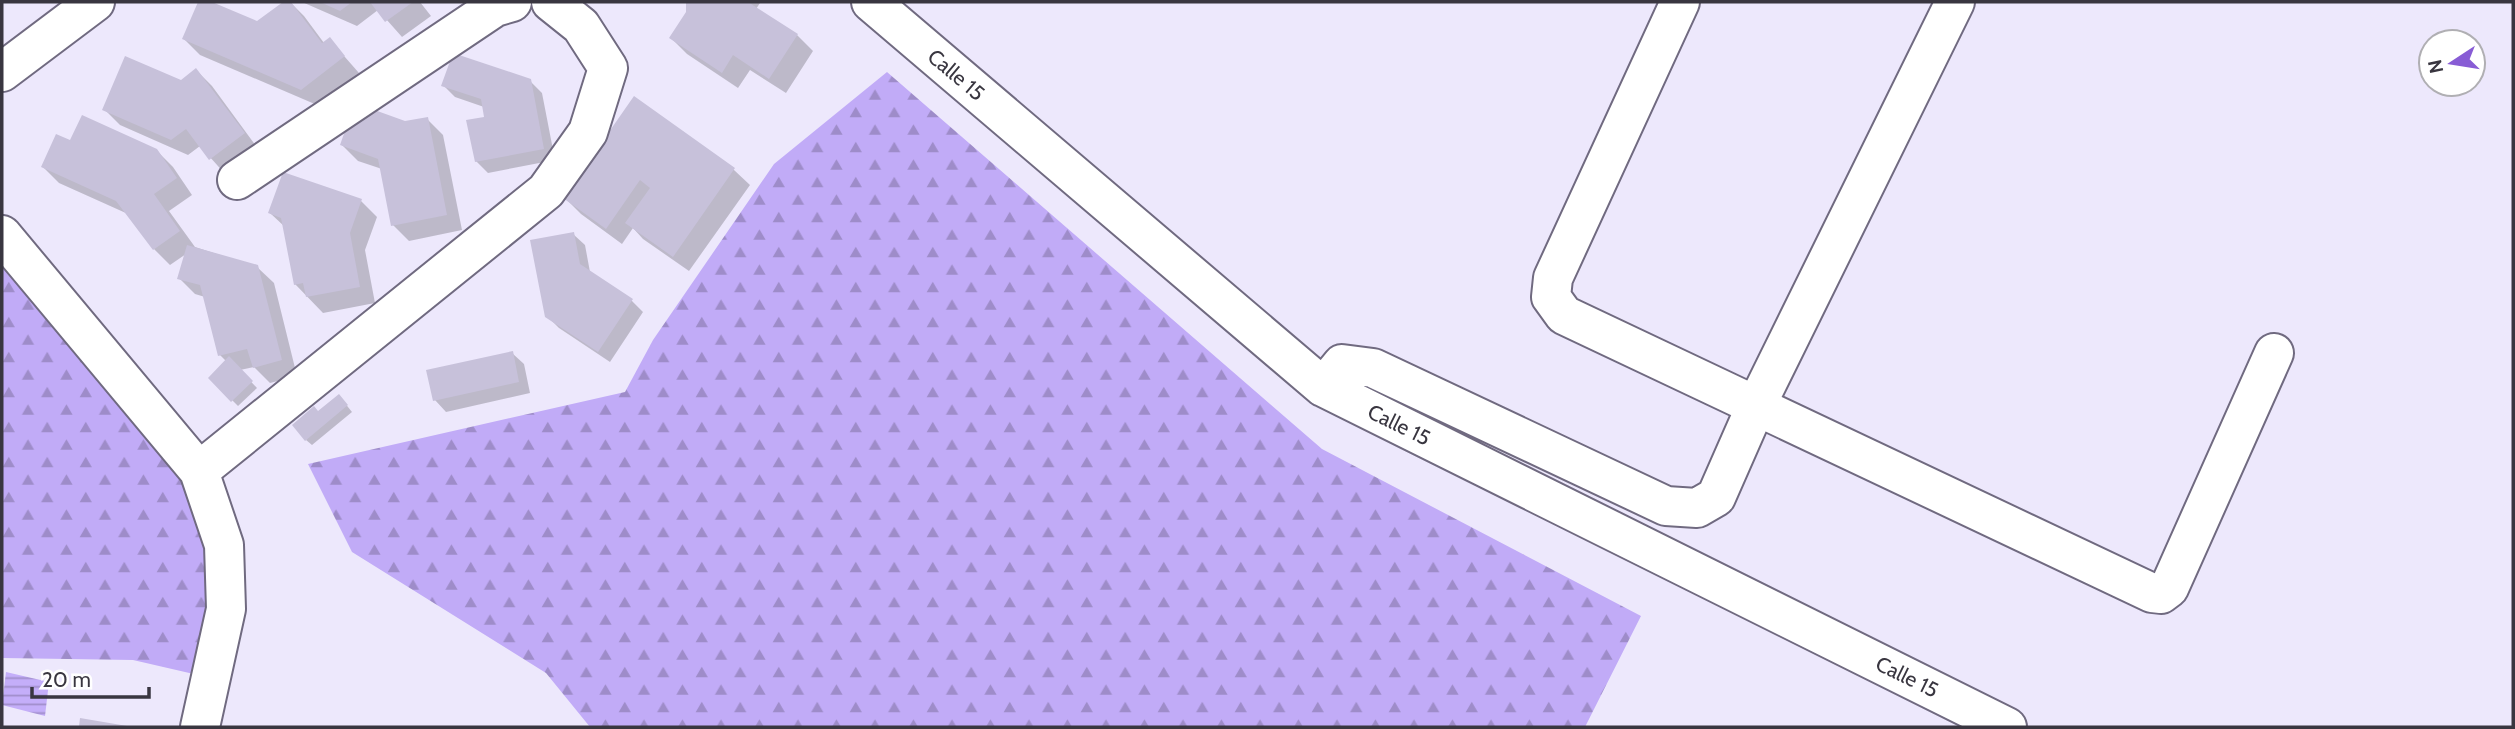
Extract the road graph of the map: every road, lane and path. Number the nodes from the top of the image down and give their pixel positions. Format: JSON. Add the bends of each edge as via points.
{"nodes":[{"id":1,"x":94,"y":2,"type":"edge"},
{"id":2,"x":512,"y":2,"type":"edge"},
{"id":3,"x":551,"y":2,"type":"edge"},
{"id":4,"x":871,"y":2,"type":"edge"},
{"id":5,"x":1680,"y":2,"type":"edge"},
{"id":6,"x":1955,"y":2,"type":"edge"},
{"id":7,"x":2,"y":72,"type":"edge"},
{"id":8,"x":237,"y":180,"type":"dead end"},
{"id":9,"x":2,"y":235,"type":"edge"},
{"id":10,"x":2274,"y":353,"type":"dead end"},
{"id":11,"x":1323,"y":387,"type":"junction"},
{"id":12,"x":1756,"y":406,"type":"junction"},
{"id":13,"x":199,"y":471,"type":"junction"},
{"id":14,"x":200,"y":727,"type":"edge"},
{"id":15,"x":2007,"y":727,"type":"edge"}],
"edges":[{"from":1,"to":7,"type":"street"},
{"from":2,"to":8,"type":"street","via":[[495,7]]},
{"from":3,"to":13,"type":"street","via":[[581,26],[608,68],[588,132],[546,191]]},
{"from":4,"to":11,"type":"street","name":"Calle 15"},
{"from":5,"to":12,"type":"street","via":[[1553,278],[1551,297],[1564,315]]},
{"from":6,"to":12,"type":"street"},
{"from":9,"to":13,"type":"street"},
{"from":10,"to":12,"type":"street","via":[[2169,588],[2161,594]]},
{"from":11,"to":12,"type":"street","via":[[1342,364],[1373,368],[1666,506],[1697,508],[1716,497]]},
{"from":11,"to":15,"type":"street","name":"Calle 15"},
{"from":13,"to":14,"type":"street","via":[[224,545],[226,609]]}]}
